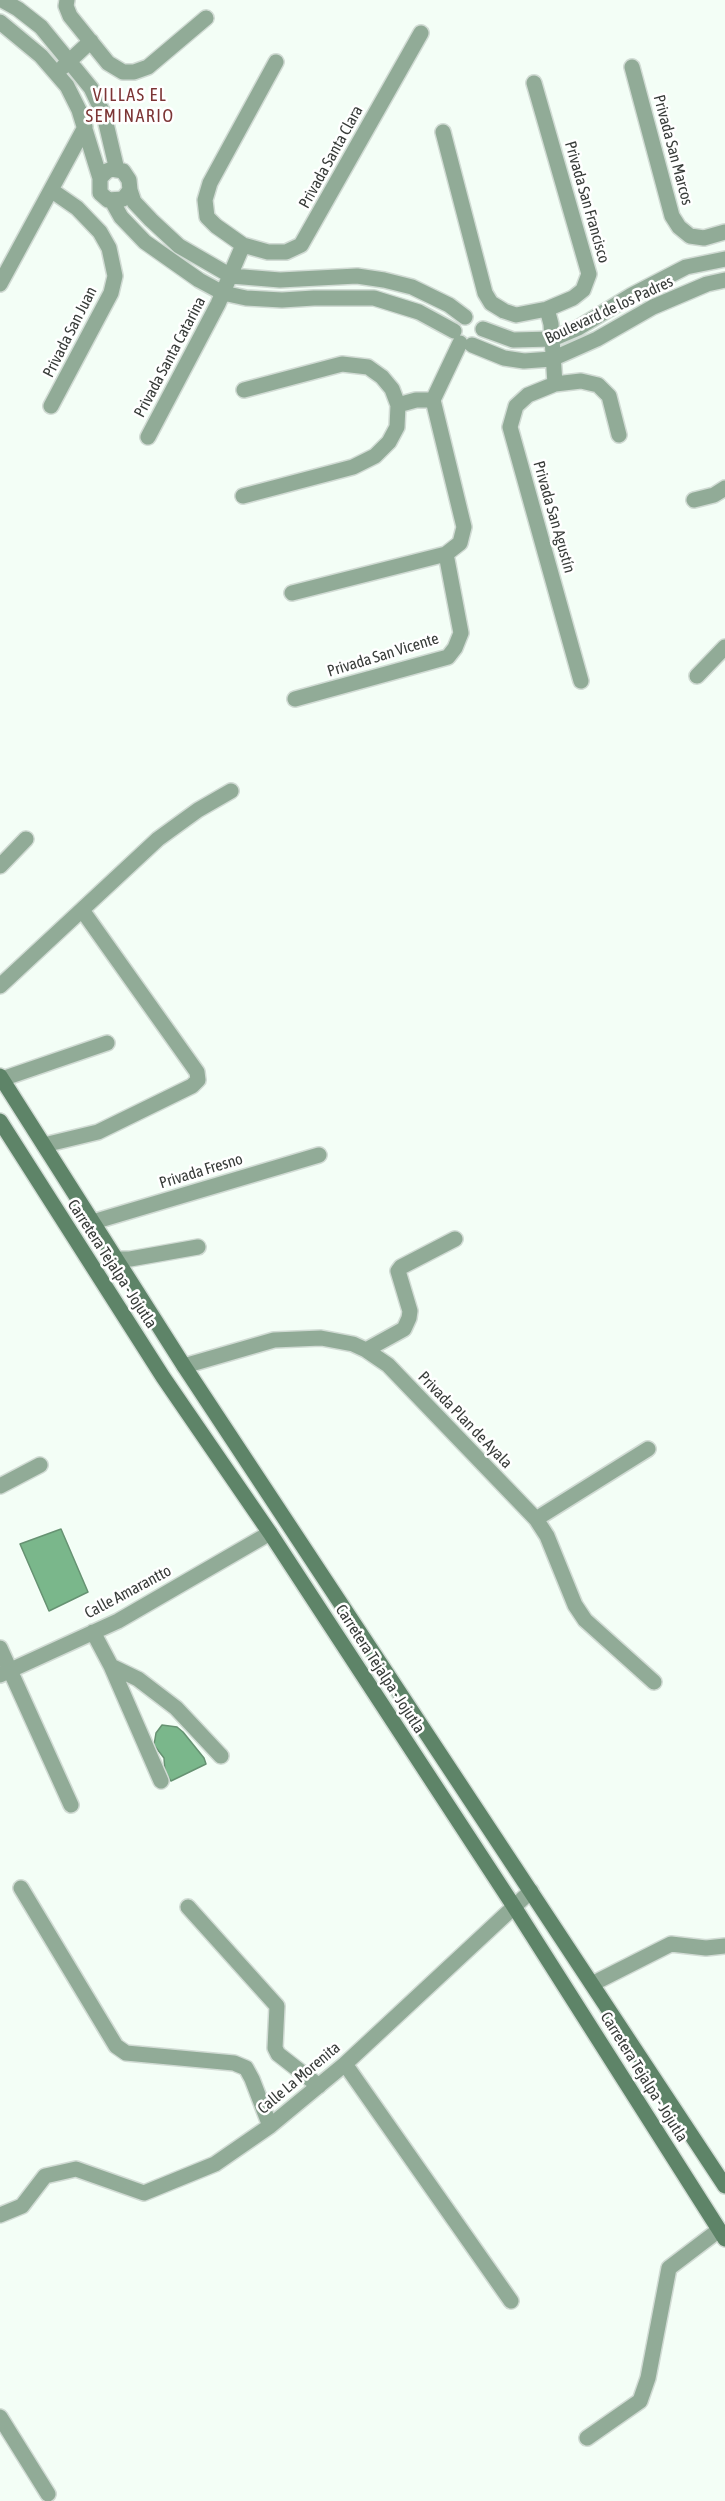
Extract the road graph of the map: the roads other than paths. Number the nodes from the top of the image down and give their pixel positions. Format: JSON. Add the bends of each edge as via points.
{"nodes":[{"id":1,"x":2,"y":0,"type":"edge"},
{"id":2,"x":67,"y":0,"type":"edge"},
{"id":3,"x":206,"y":18,"type":"dead end"},
{"id":4,"x":0,"y":22,"type":"edge"},
{"id":5,"x":421,"y":33,"type":"dead end"},
{"id":6,"x":91,"y":41,"type":"junction"},
{"id":7,"x":70,"y":60,"type":"junction"},
{"id":8,"x":276,"y":62,"type":"dead end"},
{"id":9,"x":632,"y":67,"type":"dead end"},
{"id":10,"x":57,"y":74,"type":"junction"},
{"id":11,"x":534,"y":83,"type":"dead end"},
{"id":12,"x":85,"y":127,"type":"junction"},
{"id":13,"x":443,"y":132,"type":"dead end"},
{"id":14,"x":117,"y":170,"type":"junction"},
{"id":15,"x":100,"y":178,"type":"junction"},
{"id":16,"x":51,"y":190,"type":"junction"},
{"id":17,"x":130,"y":190,"type":"junction"},
{"id":18,"x":112,"y":201,"type":"junction"},
{"id":19,"x":725,"y":232,"type":"edge"},
{"id":20,"x":243,"y":245,"type":"junction"},
{"id":21,"x":725,"y":259,"type":"edge"},
{"id":22,"x":231,"y":276,"type":"junction"},
{"id":23,"x":725,"y":280,"type":"edge"},
{"id":24,"x":0,"y":284,"type":"edge"},
{"id":25,"x":223,"y":293,"type":"junction"},
{"id":26,"x":547,"y":309,"type":"junction"},
{"id":27,"x":465,"y":317,"type":"junction"},
{"id":28,"x":483,"y":329,"type":"junction"},
{"id":29,"x":552,"y":339,"type":"junction"},
{"id":30,"x":462,"y":340,"type":"junction"},
{"id":31,"x":552,"y":359,"type":"junction"},
{"id":32,"x":555,"y":384,"type":"junction"},
{"id":33,"x":244,"y":390,"type":"dead end"},
{"id":34,"x":433,"y":399,"type":"junction"},
{"id":35,"x":398,"y":405,"type":"junction"},
{"id":36,"x":51,"y":406,"type":"dead end"},
{"id":37,"x":619,"y":435,"type":"dead end"},
{"id":38,"x":148,"y":437,"type":"dead end"},
{"id":39,"x":725,"y":488,"type":"edge"},
{"id":40,"x":243,"y":496,"type":"dead end"},
{"id":41,"x":694,"y":500,"type":"dead end"},
{"id":42,"x":446,"y":554,"type":"junction"},
{"id":43,"x":292,"y":593,"type":"dead end"},
{"id":44,"x":725,"y":647,"type":"edge"},
{"id":45,"x":697,"y":676,"type":"dead end"},
{"id":46,"x":581,"y":681,"type":"dead end"},
{"id":47,"x":295,"y":699,"type":"dead end"},
{"id":48,"x":231,"y":791,"type":"dead end"},
{"id":49,"x":26,"y":839,"type":"dead end"},
{"id":50,"x":0,"y":866,"type":"edge"},
{"id":51,"x":82,"y":910,"type":"junction"},
{"id":52,"x":0,"y":986,"type":"edge"},
{"id":53,"x":107,"y":1042,"type":"dead end"},
{"id":54,"x":1,"y":1078,"type":"edge"},
{"id":55,"x":0,"y":1121,"type":"edge"},
{"id":56,"x":44,"y":1145,"type":"junction"},
{"id":57,"x":319,"y":1155,"type":"dead end"},
{"id":58,"x":93,"y":1222,"type":"junction"},
{"id":59,"x":455,"y":1239,"type":"dead end"},
{"id":60,"x":107,"y":1244,"type":"junction"},
{"id":61,"x":198,"y":1247,"type":"dead end"},
{"id":62,"x":86,"y":1256,"type":"junction"},
{"id":63,"x":117,"y":1259,"type":"junction"},
{"id":64,"x":366,"y":1350,"type":"junction"},
{"id":65,"x":184,"y":1366,"type":"junction"},
{"id":66,"x":648,"y":1449,"type":"dead end"},
{"id":67,"x":40,"y":1466,"type":"dead end"},
{"id":68,"x":0,"y":1486,"type":"edge"},
{"id":69,"x":536,"y":1519,"type":"junction"},
{"id":70,"x":270,"y":1533,"type":"junction"},
{"id":71,"x":93,"y":1632,"type":"junction"},
{"id":72,"x":0,"y":1648,"type":"edge"},
{"id":73,"x":111,"y":1666,"type":"junction"},
{"id":74,"x":5,"y":1672,"type":"edge"},
{"id":75,"x":654,"y":1682,"type":"dead end"},
{"id":76,"x":221,"y":1756,"type":"dead end"},
{"id":77,"x":161,"y":1781,"type":"dead end"},
{"id":78,"x":70,"y":1805,"type":"dead end"},
{"id":79,"x":21,"y":1888,"type":"dead end"},
{"id":80,"x":531,"y":1891,"type":"junction"},
{"id":81,"x":513,"y":1905,"type":"junction"},
{"id":82,"x":188,"y":1907,"type":"dead end"},
{"id":83,"x":725,"y":1946,"type":"edge"},
{"id":84,"x":592,"y":1984,"type":"junction"},
{"id":85,"x":345,"y":2064,"type":"junction"},
{"id":86,"x":319,"y":2086,"type":"junction"},
{"id":87,"x":270,"y":2126,"type":"junction"},
{"id":88,"x":725,"y":2186,"type":"edge"},
{"id":89,"x":0,"y":2215,"type":"edge"},
{"id":90,"x":722,"y":2235,"type":"edge"},
{"id":91,"x":511,"y":2301,"type":"dead end"},
{"id":92,"x":0,"y":2417,"type":"edge"},
{"id":93,"x":587,"y":2438,"type":"dead end"},
{"id":94,"x":48,"y":2494,"type":"dead end"}],
"edges":[{"from":1,"to":7,"type":"street","via":[[41,27]]},
{"from":2,"to":6,"type":"street","via":[[70,16]]},
{"from":3,"to":6,"type":"street","via":[[148,67],[134,72],[123,72],[108,63]]},
{"from":4,"to":10,"type":"street","via":[[21,37]]},
{"from":5,"to":20,"type":"street","name":"Privada Santa Clara","via":[[301,245],[286,252],[268,252]]},
{"from":6,"to":7,"type":"street"},
{"from":7,"to":10,"type":"street"},
{"from":7,"to":14,"type":"street","via":[[91,88],[104,115]]},
{"from":8,"to":20,"type":"street","name":"Privada Santa Clara","via":[[210,183],[205,200],[207,217]]},
{"from":9,"to":19,"type":"street","name":"Privada San Marcos","via":[[672,216],[690,236],[704,238]]},
{"from":10,"to":12,"type":"street","via":[[67,86]]},
{"from":11,"to":26,"type":"street","name":"Privada San Francisco","via":[[590,274],[583,290]]},
{"from":12,"to":15,"type":"street"},
{"from":12,"to":16,"type":"street"},
{"from":13,"to":26,"type":"street","name":"Privada San Francisco","via":[[485,293],[491,303],[516,315]]},
{"from":14,"to":15,"type":"street","via":[[107,171]]},
{"from":14,"to":17,"type":"street","via":[[127,175]]},
{"from":15,"to":18,"type":"street","via":[[100,193]]},
{"from":16,"to":24,"type":"street"},
{"from":16,"to":36,"type":"street","name":"Privada San Juan","via":[[77,208],[100,232],[109,248],[115,276],[111,293]]},
{"from":17,"to":18,"type":"street","via":[[123,199]]},
{"from":17,"to":22,"type":"street","via":[[134,202],[179,246]]},
{"from":18,"to":25,"type":"street","name":"Boulevard de los Padres","via":[[121,217],[145,242]]},
{"from":20,"to":22,"type":"street"},
{"from":21,"to":29,"type":"street","name":"Boulevard de los Padres","via":[[686,267]]},
{"from":22,"to":25,"type":"street"},
{"from":22,"to":27,"type":"street","via":[[280,280],[357,276],[384,280],[412,287]]},
{"from":23,"to":31,"type":"street","name":"Boulevard de los Padres","via":[[653,307]]},
{"from":25,"to":30,"type":"street","name":"Boulevard de los Padres","via":[[282,300],[374,298],[419,312]]},
{"from":25,"to":38,"type":"street","name":"Privada Santa Catarina"},
{"from":26,"to":29,"type":"street"},
{"from":27,"to":28,"type":"street","via":[[479,320]]},
{"from":27,"to":30,"type":"street","via":[[456,323]]},
{"from":28,"to":29,"type":"street","name":"Boulevard de los Padres","via":[[513,340]]},
{"from":28,"to":30,"type":"street","via":[[480,339]]},
{"from":29,"to":31,"type":"street"},
{"from":30,"to":31,"type":"street","name":"Boulevard de los Padres","via":[[514,359]]},
{"from":30,"to":34,"type":"street"},
{"from":31,"to":32,"type":"street"},
{"from":32,"to":37,"type":"street","name":"Privada San Agustín","via":[[581,381],[598,385],[609,396]]},
{"from":32,"to":46,"type":"street","name":"Privada San Agustín","via":[[528,395],[516,406],[510,426]]},
{"from":33,"to":35,"type":"street","via":[[342,364],[368,367],[382,377]]},
{"from":34,"to":35,"type":"street"},
{"from":34,"to":42,"type":"street","via":[[464,527],[460,543]]},
{"from":35,"to":40,"type":"street","via":[[397,427],[375,456],[353,467]]},
{"from":39,"to":41,"type":"street"},
{"from":42,"to":43,"type":"street"},
{"from":42,"to":47,"type":"street","name":"Privada San Vicente","via":[[461,633],[448,657]]},
{"from":44,"to":45,"type":"street"},
{"from":48,"to":51,"type":"street","via":[[158,839]]},
{"from":49,"to":50,"type":"street"},
{"from":51,"to":52,"type":"street"},
{"from":51,"to":56,"type":"street","via":[[197,1072],[198,1080],[98,1132]]},
{"from":53,"to":54,"type":"street"},
{"from":54,"to":56,"type":"main road","name":"Carretera Tejalpa - Jojutla"},
{"from":55,"to":62,"type":"main road","name":"Carretera Tejalpa - Jojutla"},
{"from":56,"to":58,"type":"main road","name":"Carretera Tejalpa - Jojutla"},
{"from":57,"to":58,"type":"street","name":"Privada Fresno"},
{"from":58,"to":60,"type":"main road","name":"Carretera Tejalpa - Jojutla"},
{"from":59,"to":64,"type":"street","via":[[401,1267],[398,1271],[409,1318],[404,1329]]},
{"from":60,"to":62,"type":"main road"},
{"from":60,"to":63,"type":"main road","name":"Carretera Tejalpa - Jojutla"},
{"from":61,"to":63,"type":"street"},
{"from":62,"to":70,"type":"main road","name":"Carretera Tejalpa - Jojutla"},
{"from":63,"to":65,"type":"main road","name":"Carretera Tejalpa - Jojutla"},
{"from":64,"to":65,"type":"street","name":"Privada Plan de Ayala","via":[[321,1338],[274,1340]]},
{"from":64,"to":69,"type":"street","name":"Privada Plan de Ayala","via":[[388,1365]]},
{"from":65,"to":80,"type":"main road","name":"Carretera Tejalpa - Jojutla"},
{"from":66,"to":69,"type":"street"},
{"from":67,"to":68,"type":"street"},
{"from":69,"to":75,"type":"street","name":"Privada Plan de Ayala","via":[[585,1620]]},
{"from":70,"to":71,"type":"street","name":"Calle Amarantto"},
{"from":70,"to":81,"type":"main road","name":"Carretera Tejalpa - Jojutla"},
{"from":71,"to":73,"type":"street"},
{"from":71,"to":74,"type":"street","name":"Calle Amarantto"},
{"from":72,"to":74,"type":"street"},
{"from":73,"to":76,"type":"street","via":[[138,1678],[176,1708]]},
{"from":73,"to":77,"type":"street"},
{"from":74,"to":78,"type":"street"},
{"from":79,"to":87,"type":"street","via":[[116,2046],[126,2053],[246,2068]]},
{"from":80,"to":81,"type":"street","name":"Calle La Morenita"},
{"from":80,"to":84,"type":"main road","name":"Carretera Tejalpa - Jojutla"},
{"from":81,"to":85,"type":"street","name":"Calle La Morenita"},
{"from":81,"to":90,"type":"main road","name":"Carretera Tejalpa - Jojutla"},
{"from":82,"to":86,"type":"street","via":[[277,2006],[278,2054]]},
{"from":83,"to":84,"type":"street","via":[[672,1944]]},
{"from":84,"to":88,"type":"main road","name":"Carretera Tejalpa - Jojutla"},
{"from":85,"to":86,"type":"street","name":"Calle La Morenita"},
{"from":85,"to":91,"type":"street"},
{"from":86,"to":87,"type":"street","name":"Calle La Morenita"},
{"from":87,"to":89,"type":"street","name":"Calle La Morenita","via":[[215,2164],[144,2193],[76,2169],[45,2176],[22,2206]]},
{"from":90,"to":93,"type":"street","via":[[669,2268],[640,2401]]},
{"from":92,"to":94,"type":"street"}]}
